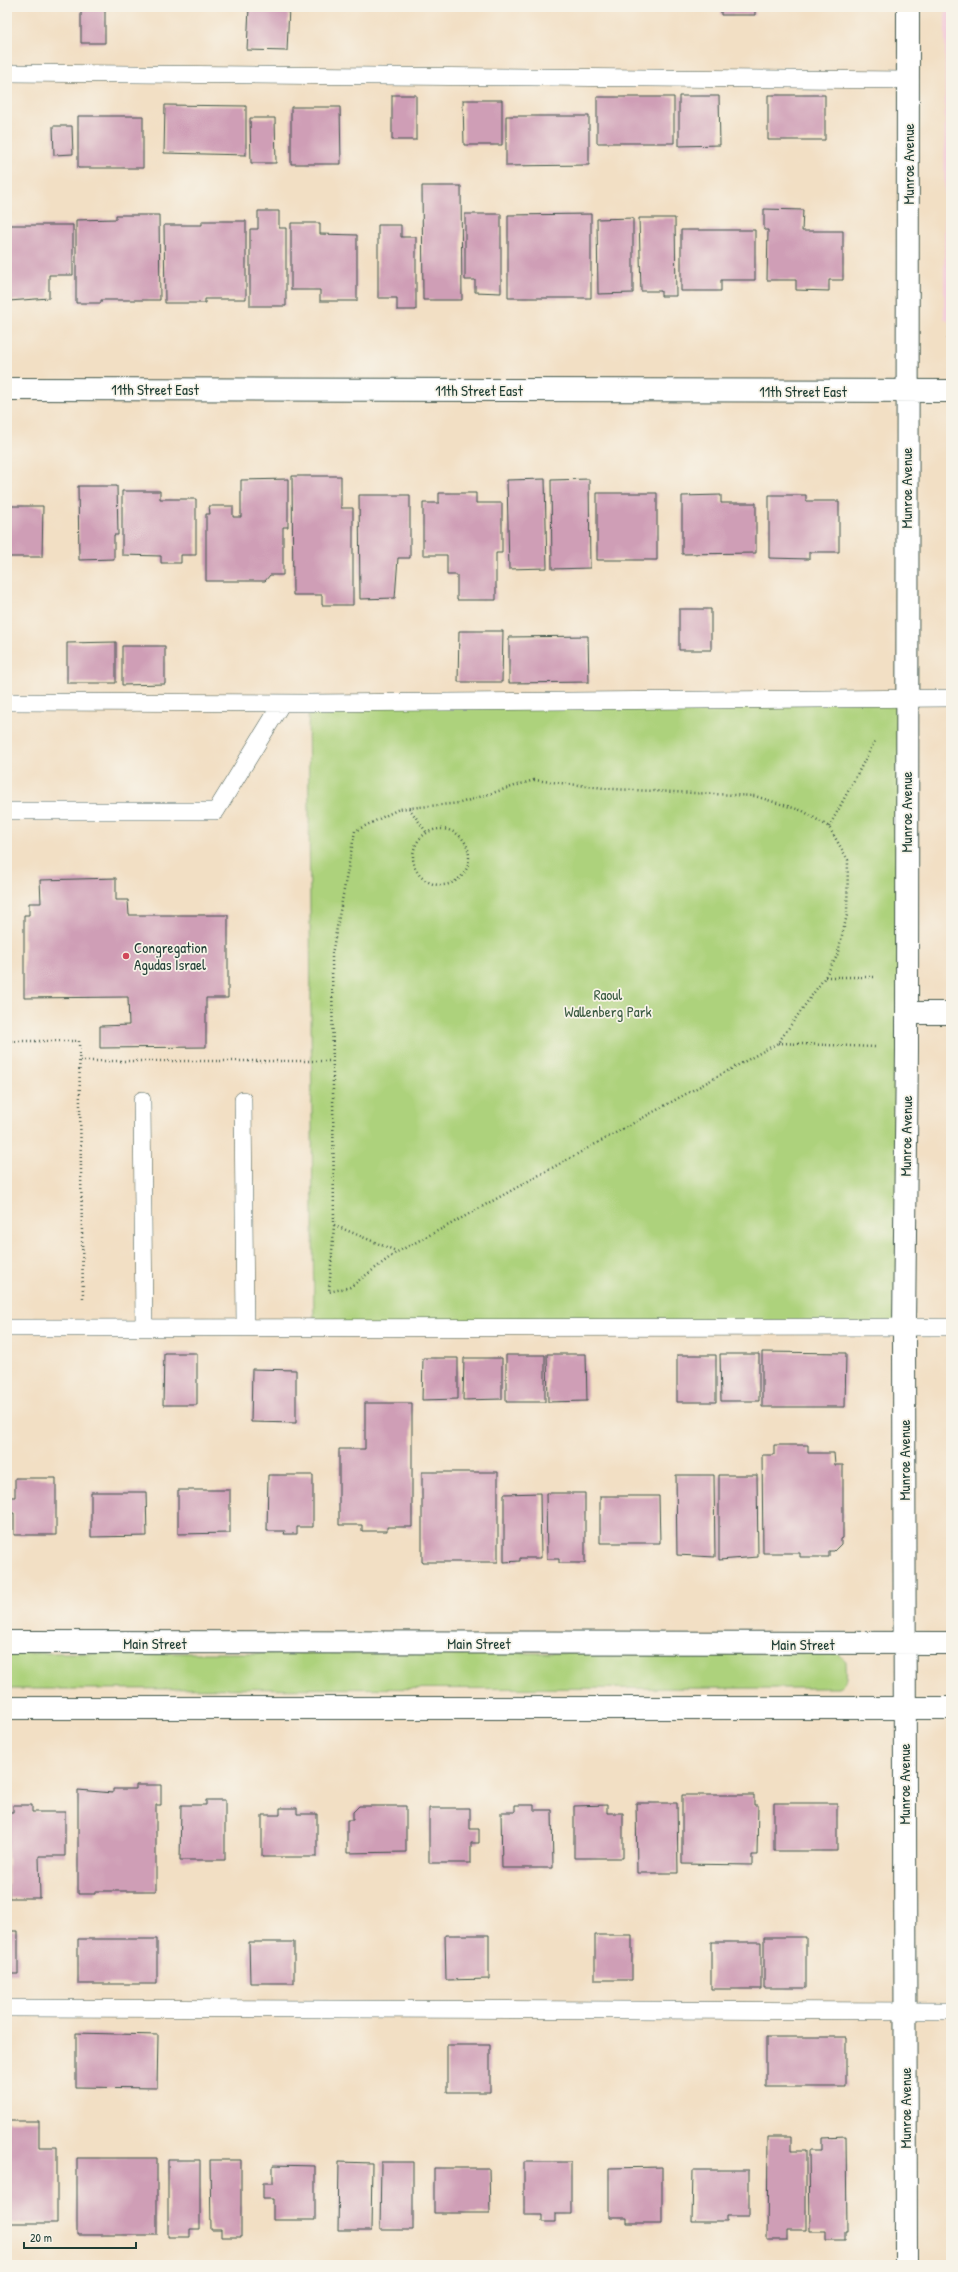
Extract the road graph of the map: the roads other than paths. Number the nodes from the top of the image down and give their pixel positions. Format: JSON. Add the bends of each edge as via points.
{"nodes":[{"id":1,"x":908,"y":7,"type":"edge"},
{"id":2,"x":7,"y":73,"type":"edge"},
{"id":3,"x":908,"y":80,"type":"junction"},
{"id":4,"x":7,"y":389,"type":"edge"},
{"id":5,"x":906,"y":391,"type":"junction"},
{"id":6,"x":951,"y":391,"type":"edge"},
{"id":7,"x":951,"y":698,"type":"edge"},
{"id":8,"x":906,"y":700,"type":"junction"},
{"id":9,"x":7,"y":702,"type":"edge"},
{"id":10,"x":282,"y":703,"type":"junction"},
{"id":11,"x":7,"y":811,"type":"edge"},
{"id":12,"x":907,"y":1013,"type":"junction"},
{"id":13,"x":951,"y":1013,"type":"edge"},
{"id":14,"x":142,"y":1100,"type":"dead end"},
{"id":15,"x":243,"y":1100,"type":"dead end"},
{"id":16,"x":144,"y":1327,"type":"junction"},
{"id":17,"x":245,"y":1327,"type":"junction"},
{"id":18,"x":904,"y":1327,"type":"junction"},
{"id":19,"x":951,"y":1327,"type":"edge"},
{"id":20,"x":7,"y":1328,"type":"edge"},
{"id":21,"x":7,"y":1642,"type":"edge"},
{"id":22,"x":904,"y":1644,"type":"junction"},
{"id":23,"x":951,"y":1644,"type":"edge"},
{"id":24,"x":7,"y":1708,"type":"edge"},
{"id":25,"x":904,"y":1708,"type":"junction"},
{"id":26,"x":951,"y":1708,"type":"edge"},
{"id":27,"x":7,"y":2008,"type":"edge"},
{"id":28,"x":904,"y":2011,"type":"junction"},
{"id":29,"x":951,"y":2011,"type":"edge"},
{"id":30,"x":906,"y":2265,"type":"edge"}],
"edges":[{"from":1,"to":3,"type":"street","name":"Munroe Avenue"},
{"from":2,"to":3,"type":"lane"},
{"from":3,"to":5,"type":"street","name":"Munroe Avenue"},
{"from":4,"to":5,"type":"street","name":"11th Street East"},
{"from":5,"to":6,"type":"street","name":"11th Street East"},
{"from":5,"to":8,"type":"street","name":"Munroe Avenue"},
{"from":7,"to":8,"type":"lane"},
{"from":8,"to":10,"type":"lane"},
{"from":8,"to":12,"type":"street","name":"Munroe Avenue"},
{"from":9,"to":10,"type":"lane"},
{"from":10,"to":11,"type":"lane","via":[[216,811]]},
{"from":12,"to":13,"type":"street"},
{"from":12,"to":18,"type":"street","name":"Munroe Avenue"},
{"from":14,"to":16,"type":"lane"},
{"from":15,"to":17,"type":"lane"},
{"from":16,"to":17,"type":"lane"},
{"from":16,"to":20,"type":"lane"},
{"from":17,"to":18,"type":"lane"},
{"from":18,"to":19,"type":"lane"},
{"from":18,"to":22,"type":"street","name":"Munroe Avenue"},
{"from":21,"to":22,"type":"street","name":"Main Street"},
{"from":22,"to":23,"type":"street","name":"Main Street"},
{"from":22,"to":25,"type":"street","name":"Munroe Avenue"},
{"from":24,"to":25,"type":"street"},
{"from":25,"to":26,"type":"street"},
{"from":25,"to":28,"type":"street","name":"Munroe Avenue"},
{"from":27,"to":28,"type":"lane"},
{"from":28,"to":29,"type":"lane"},
{"from":28,"to":30,"type":"street","name":"Munroe Avenue"}]}
